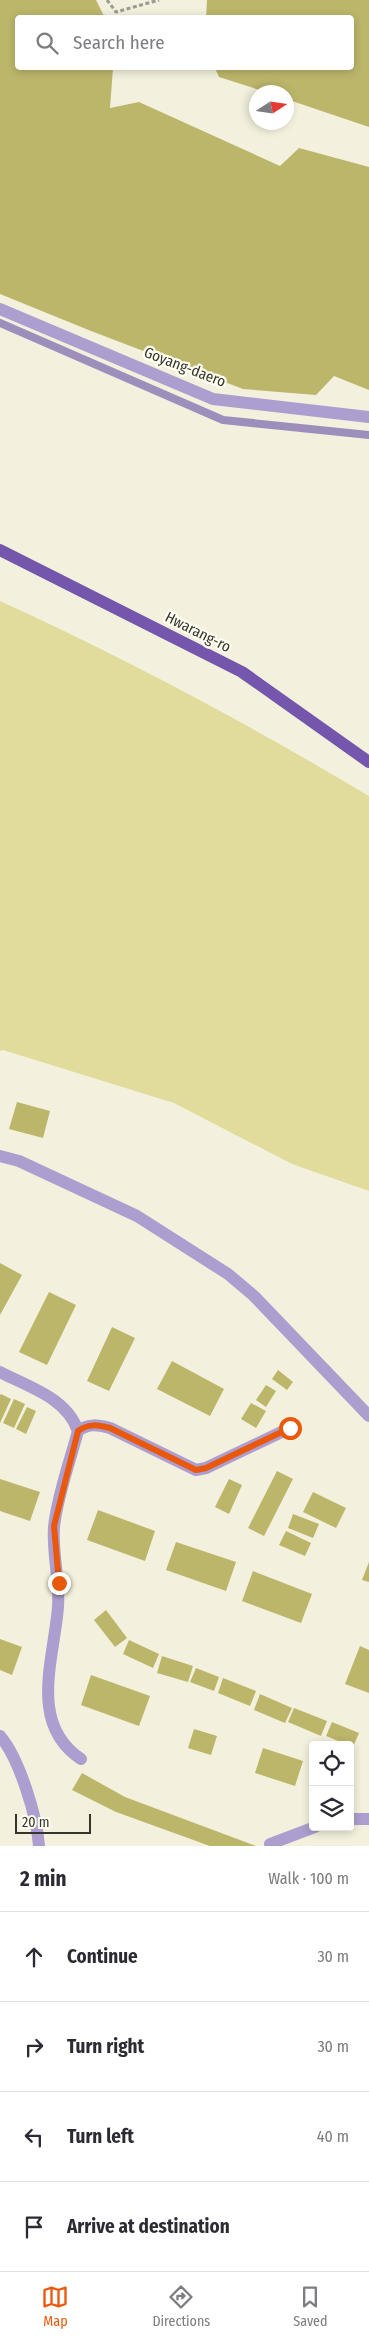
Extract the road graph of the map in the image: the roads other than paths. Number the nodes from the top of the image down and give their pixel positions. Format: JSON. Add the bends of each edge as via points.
{"nodes":[{"id":1,"x":0,"y":309,"type":"edge"},
{"id":2,"x":369,"y":417,"type":"edge"},
{"id":3,"x":0,"y":550,"type":"edge"},
{"id":4,"x":369,"y":762,"type":"edge"},
{"id":5,"x":0,"y":1156,"type":"edge"},
{"id":6,"x":0,"y":1372,"type":"edge"},
{"id":7,"x":369,"y":1416,"type":"edge"},
{"id":8,"x":290,"y":1428,"type":"dead end"},
{"id":9,"x":78,"y":1431,"type":"junction"},
{"id":10,"x":0,"y":1736,"type":"edge"},
{"id":11,"x":81,"y":1759,"type":"dead end"},
{"id":12,"x":354,"y":1819,"type":"edge"},
{"id":13,"x":369,"y":1819,"type":"edge"},
{"id":14,"x":309,"y":1829,"type":"edge"},
{"id":15,"x":270,"y":1844,"type":"dead end"},
{"id":16,"x":39,"y":1846,"type":"edge"}],
"edges":[{"from":1,"to":2,"type":"street","name":"Goyang-daero","via":[[213,399]]},
{"from":3,"to":4,"type":"main road","name":"Hwarang-ro","via":[[242,672]]},
{"from":5,"to":7,"type":"street","via":[[19,1160],[137,1216],[228,1274],[254,1296]]},
{"from":6,"to":9,"type":"street","via":[[66,1409]]},
{"from":8,"to":9,"type":"street","via":[[196,1470],[110,1428],[85,1426]]},
{"from":9,"to":11,"type":"street","via":[[54,1526],[59,1583],[48,1707],[67,1750]]},
{"from":10,"to":16,"type":"street","via":[[8,1744],[17,1765],[38,1830]]},
{"from":12,"to":13,"type":"street"},
{"from":14,"to":15,"type":"street"}]}
